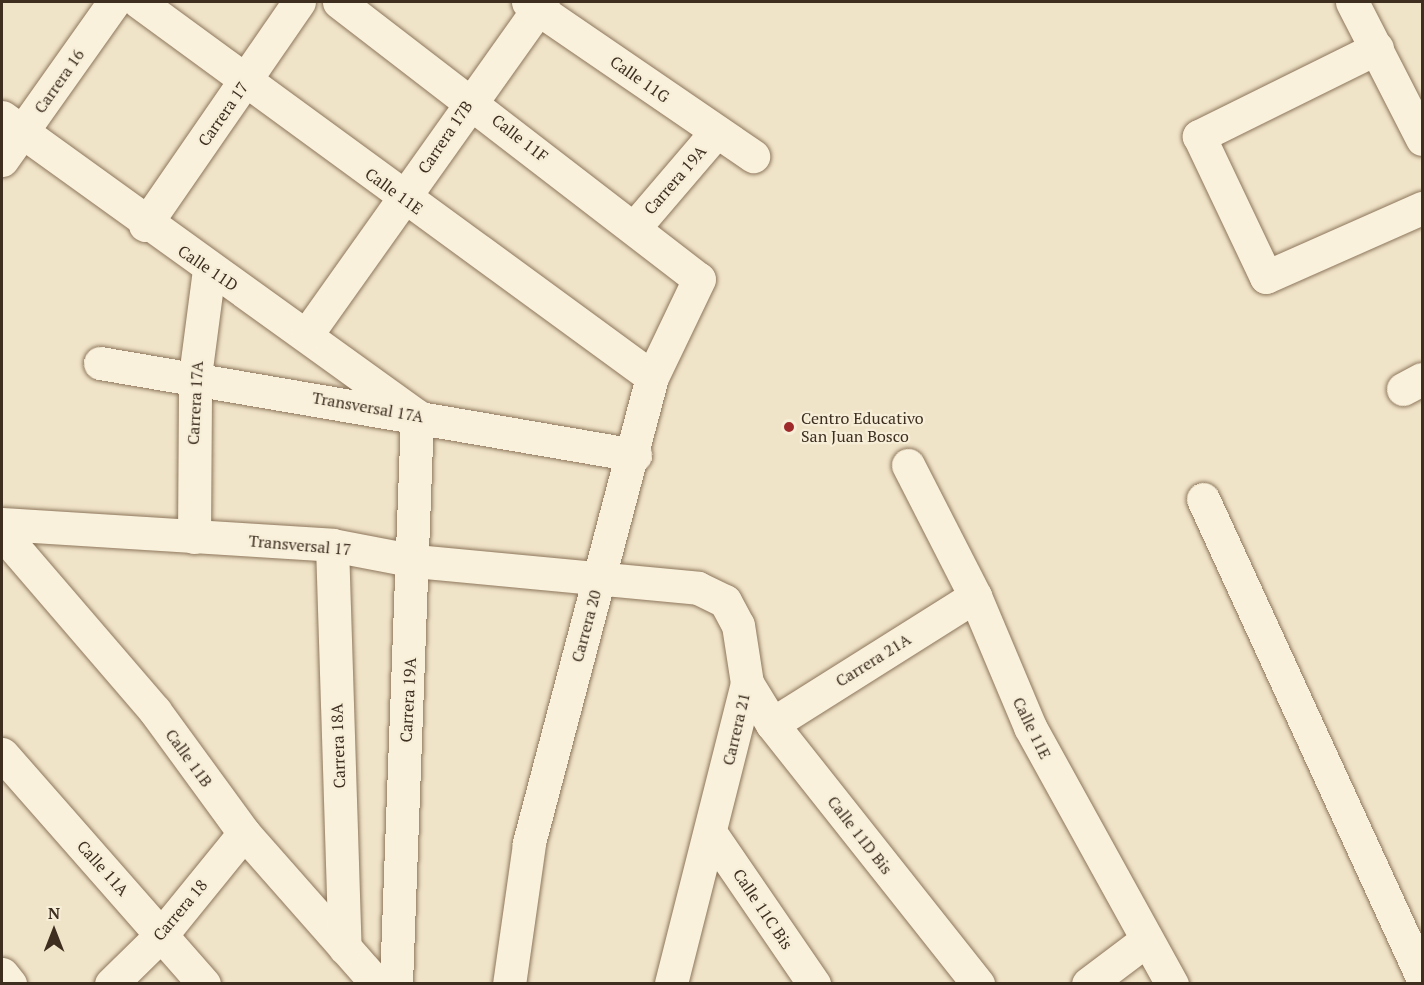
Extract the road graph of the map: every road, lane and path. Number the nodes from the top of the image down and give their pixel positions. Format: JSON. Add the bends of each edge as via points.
{"nodes":[{"id":1,"x":114,"y":2,"type":"edge"},
{"id":2,"x":139,"y":2,"type":"edge"},
{"id":3,"x":299,"y":2,"type":"edge"},
{"id":4,"x":339,"y":2,"type":"edge"},
{"id":5,"x":1352,"y":2,"type":"edge"},
{"id":6,"x":536,"y":4,"type":"edge"},
{"id":7,"x":1377,"y":48,"type":"junction"},
{"id":8,"x":246,"y":80,"type":"junction"},
{"id":9,"x":471,"y":99,"type":"junction"},
{"id":10,"x":13,"y":124,"type":"edge"},
{"id":11,"x":716,"y":132,"type":"junction"},
{"id":12,"x":1422,"y":139,"type":"edge"},
{"id":13,"x":753,"y":156,"type":"dead end"},
{"id":14,"x":2,"y":159,"type":"edge"},
{"id":15,"x":404,"y":198,"type":"junction"},
{"id":16,"x":1422,"y":208,"type":"edge"},
{"id":17,"x":145,"y":225,"type":"junction"},
{"id":18,"x":634,"y":228,"type":"junction"},
{"id":19,"x":209,"y":269,"type":"junction"},
{"id":20,"x":699,"y":279,"type":"joint"},
{"id":21,"x":307,"y":334,"type":"junction"},
{"id":22,"x":100,"y":363,"type":"dead end"},
{"id":23,"x":195,"y":376,"type":"junction"},
{"id":24,"x":652,"y":377,"type":"junction"},
{"id":25,"x":417,"y":416,"type":"junction"},
{"id":26,"x":635,"y":455,"type":"junction"},
{"id":27,"x":908,"y":465,"type":"dead end"},
{"id":28,"x":1203,"y":499,"type":"dead end"},
{"id":29,"x":2,"y":524,"type":"edge"},
{"id":30,"x":2,"y":533,"type":"edge"},
{"id":31,"x":194,"y":537,"type":"junction"},
{"id":32,"x":332,"y":545,"type":"junction"},
{"id":33,"x":415,"y":561,"type":"junction"},
{"id":34,"x":598,"y":582,"type":"junction"},
{"id":35,"x":975,"y":596,"type":"junction"},
{"id":36,"x":747,"y":684,"type":"junction"},
{"id":37,"x":772,"y":724,"type":"junction"},
{"id":38,"x":2,"y":754,"type":"edge"},
{"id":39,"x":244,"y":833,"type":"junction"},
{"id":40,"x":712,"y":836,"type":"junction"},
{"id":41,"x":162,"y":934,"type":"junction"},
{"id":42,"x":1145,"y":940,"type":"junction"},
{"id":43,"x":345,"y":948,"type":"junction"},
{"id":44,"x":2,"y":974,"type":"edge"},
{"id":45,"x":1422,"y":977,"type":"edge"},
{"id":46,"x":10,"y":984,"type":"edge"},
{"id":47,"x":111,"y":984,"type":"edge"},
{"id":48,"x":204,"y":984,"type":"edge"},
{"id":49,"x":376,"y":984,"type":"edge"},
{"id":50,"x":396,"y":984,"type":"edge"},
{"id":51,"x":509,"y":984,"type":"edge"},
{"id":52,"x":671,"y":984,"type":"edge"},
{"id":53,"x":814,"y":984,"type":"edge"},
{"id":54,"x":978,"y":984,"type":"edge"},
{"id":55,"x":1089,"y":984,"type":"edge"},
{"id":56,"x":1172,"y":984,"type":"edge"}],
"edges":[{"from":1,"to":10,"type":"street","name":"Carrera 16"},
{"from":2,"to":8,"type":"street","name":"Calle 11E"},
{"from":3,"to":8,"type":"street","name":"Carrera 17"},
{"from":4,"to":9,"type":"street","name":"Calle 11F"},
{"from":5,"to":7,"type":"street"},
{"from":6,"to":9,"type":"street","name":"Carrera 17B"},
{"from":6,"to":11,"type":"street","name":"Calle 11G"},
{"from":7,"to":12,"type":"street"},
{"from":7,"to":16,"type":"street","via":[[1199,136],[1266,277]]},
{"from":8,"to":15,"type":"street","name":"Calle 11E"},
{"from":8,"to":17,"type":"street","name":"Carrera 17"},
{"from":9,"to":15,"type":"street","name":"Carrera 17B"},
{"from":9,"to":18,"type":"street","name":"Calle 11F"},
{"from":10,"to":14,"type":"street","name":"Carrera 16"},
{"from":10,"to":17,"type":"street","name":"Calle 11D"},
{"from":11,"to":13,"type":"street","name":"Calle 11G"},
{"from":11,"to":18,"type":"street","name":"Carrera 19A"},
{"from":15,"to":21,"type":"street","name":"Carrera 17B"},
{"from":15,"to":24,"type":"street","name":"Calle 11E"},
{"from":17,"to":19,"type":"street","name":"Calle 11D"},
{"from":18,"to":20,"type":"street","name":"Calle 11F"},
{"from":19,"to":21,"type":"street","name":"Calle 11D"},
{"from":19,"to":23,"type":"street","name":"Carrera 17A"},
{"from":20,"to":24,"type":"street","name":"Carrera 20"},
{"from":21,"to":25,"type":"street","name":"Calle 11D"},
{"from":22,"to":23,"type":"street","name":"Transversal 17A"},
{"from":23,"to":25,"type":"street","name":"Transversal 17A"},
{"from":23,"to":31,"type":"street","name":"Carrera 17A"},
{"from":24,"to":26,"type":"street","name":"Carrera 20"},
{"from":25,"to":26,"type":"street","name":"Transversal 17A"},
{"from":25,"to":33,"type":"street","name":"Carrera 19A"},
{"from":26,"to":34,"type":"street","name":"Carrera 20"},
{"from":27,"to":35,"type":"street","name":"Calle 11E"},
{"from":28,"to":45,"type":"street"},
{"from":29,"to":31,"type":"street","name":"Transversal 17"},
{"from":30,"to":39,"type":"street","name":"Calle 11B","via":[[154,711]]},
{"from":31,"to":32,"type":"street","name":"Transversal 17"},
{"from":32,"to":33,"type":"street","name":"Transversal 17"},
{"from":32,"to":43,"type":"street","name":"Carrera 18A"},
{"from":33,"to":34,"type":"street","name":"Transversal 17"},
{"from":33,"to":50,"type":"street","name":"Carrera 19A"},
{"from":34,"to":36,"type":"street","name":"Carrera 21","via":[[698,588],[725,601],[738,625]]},
{"from":34,"to":51,"type":"street","name":"Carrera 20","via":[[529,844]]},
{"from":35,"to":37,"type":"street","name":"Carrera 21A"},
{"from":35,"to":42,"type":"street","name":"Calle 11E","via":[[1030,727]]},
{"from":36,"to":37,"type":"street","name":"Calle 11D Bis"},
{"from":36,"to":40,"type":"street","name":"Carrera 21"},
{"from":37,"to":54,"type":"street","name":"Calle 11D Bis"},
{"from":38,"to":41,"type":"street","name":"Calle 11A"},
{"from":39,"to":41,"type":"street","name":"Carrera 18"},
{"from":39,"to":43,"type":"street","name":"Calle 11B"},
{"from":40,"to":52,"type":"street","name":"Carrera 21"},
{"from":40,"to":53,"type":"street","name":"Calle 11C Bis"},
{"from":41,"to":47,"type":"street","name":"Carrera 18"},
{"from":41,"to":48,"type":"street","name":"Calle 11A"},
{"from":42,"to":55,"type":"street"},
{"from":42,"to":56,"type":"street","name":"Calle 11E"},
{"from":43,"to":49,"type":"street","name":"Calle 11B"},
{"from":44,"to":46,"type":"street"}]}
